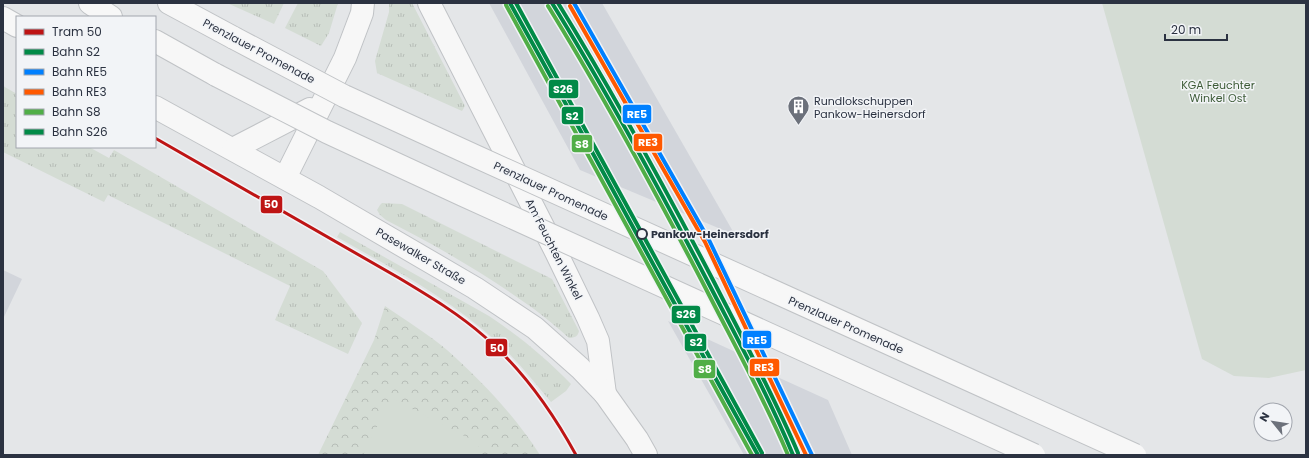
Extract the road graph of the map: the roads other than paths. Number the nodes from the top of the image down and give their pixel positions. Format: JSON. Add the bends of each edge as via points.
{"nodes":[{"id":1,"x":90,"y":3,"type":"edge"},
{"id":2,"x":169,"y":3,"type":"edge"},
{"id":3,"x":363,"y":3,"type":"edge"},
{"id":4,"x":428,"y":3,"type":"edge"},
{"id":5,"x":110,"y":16,"type":"edge"},
{"id":6,"x":3,"y":18,"type":"edge"},
{"id":7,"x":16,"y":25,"type":"edge"},
{"id":8,"x":156,"y":43,"type":"edge"},
{"id":9,"x":322,"y":104,"type":"junction"},
{"id":10,"x":156,"y":107,"type":"edge"},
{"id":11,"x":233,"y":149,"type":"junction"},
{"id":12,"x":286,"y":178,"type":"junction"},
{"id":13,"x":605,"y":394,"type":"junction"},
{"id":14,"x":646,"y":455,"type":"edge"},
{"id":15,"x":1034,"y":455,"type":"edge"},
{"id":16,"x":1135,"y":455,"type":"edge"}],
"edges":[{"from":1,"to":5,"type":"main road"},
{"from":2,"to":16,"type":"main road","name":"Prenzlauer Promenade","bridge":true,"via":[[344,96]]},
{"from":3,"to":9,"type":"main road","via":[[362,13],[345,58]]},
{"from":4,"to":13,"type":"main road","name":"Am Feuchten Winkel","via":[[588,318],[598,341]]},
{"from":6,"to":7,"type":"main road"},
{"from":8,"to":15,"type":"main road","bridge":true,"via":[[327,132]]},
{"from":9,"to":11,"type":"main road"},
{"from":9,"to":12,"type":"main road"},
{"from":10,"to":11,"type":"main road","name":"Pasewalker Straße"},
{"from":11,"to":12,"type":"main road","name":"Pasewalker Straße"},
{"from":12,"to":13,"type":"main road","name":"Pasewalker Straße","via":[[475,288],[528,323],[580,368]]},
{"from":13,"to":14,"type":"main road","name":"Pasewalker Straße"}]}
